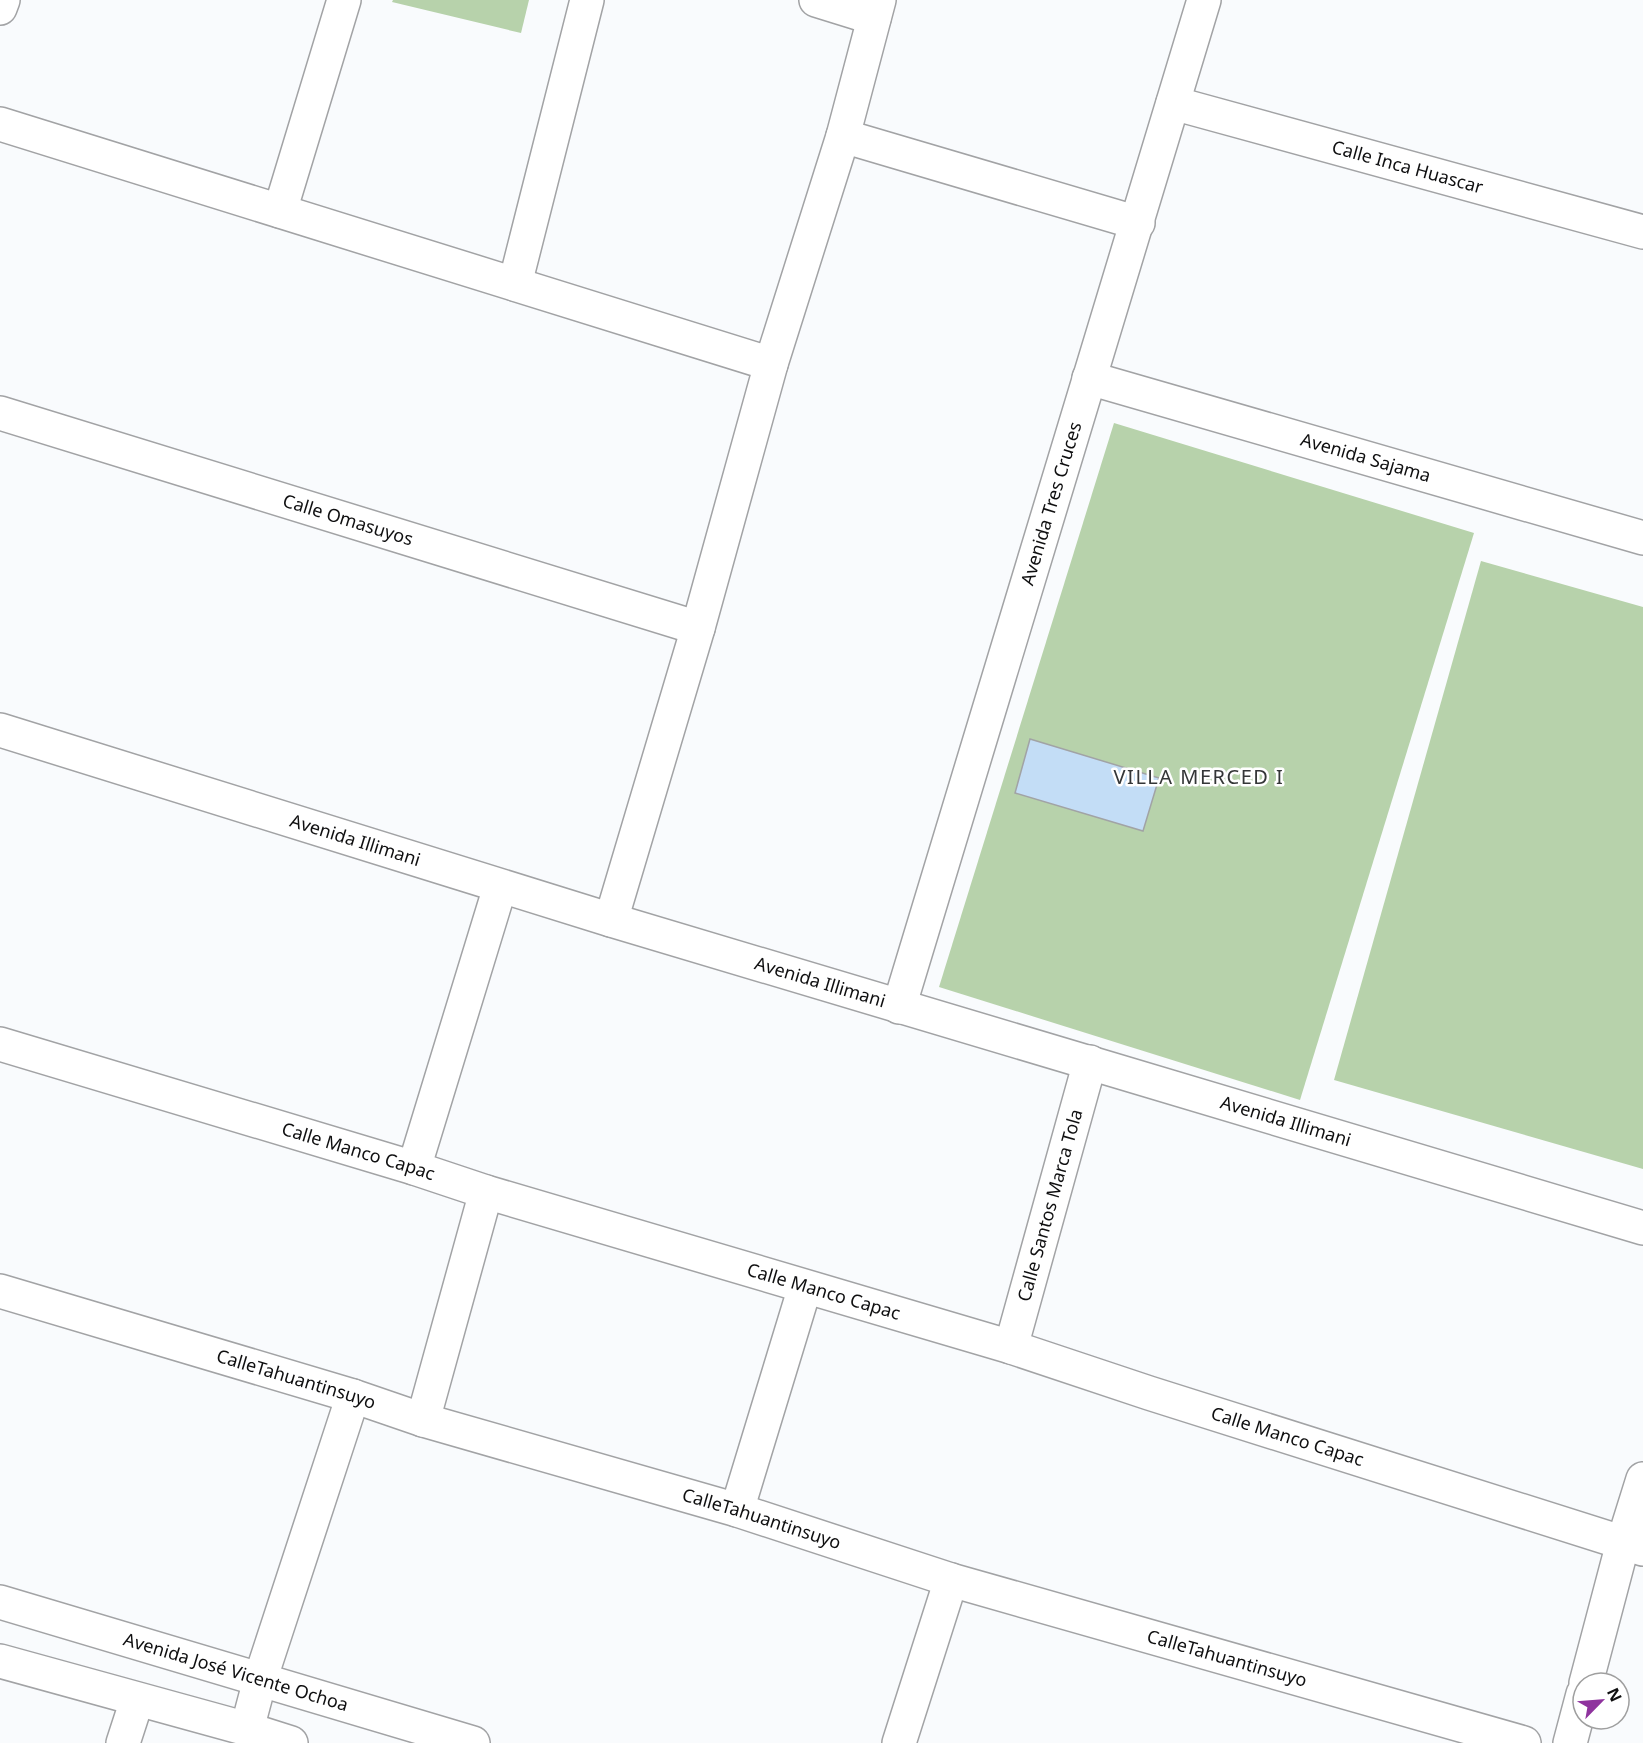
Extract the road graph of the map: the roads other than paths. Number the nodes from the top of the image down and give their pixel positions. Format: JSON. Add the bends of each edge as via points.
{"nodes":[{"id":1,"x":3,"y":0,"type":"edge"},
{"id":2,"x":344,"y":0,"type":"edge"},
{"id":3,"x":587,"y":0,"type":"edge"},
{"id":4,"x":816,"y":0,"type":"edge"},
{"id":5,"x":1204,"y":0,"type":"edge"},
{"id":6,"x":0,"y":8,"type":"edge"},
{"id":7,"x":877,"y":9,"type":"edge"},
{"id":8,"x":1173,"y":103,"type":"junction"},
{"id":9,"x":0,"y":124,"type":"edge"},
{"id":10,"x":843,"y":136,"type":"junction"},
{"id":11,"x":280,"y":211,"type":"junction"},
{"id":12,"x":1138,"y":223,"type":"junction"},
{"id":13,"x":1643,"y":232,"type":"edge"},
{"id":14,"x":515,"y":284,"type":"junction"},
{"id":15,"x":771,"y":364,"type":"junction"},
{"id":16,"x":1089,"y":378,"type":"junction"},
{"id":17,"x":0,"y":413,"type":"edge"},
{"id":18,"x":1643,"y":538,"type":"edge"},
{"id":19,"x":698,"y":628,"type":"junction"},
{"id":20,"x":0,"y":730,"type":"edge"},
{"id":21,"x":500,"y":887,"type":"junction"},
{"id":22,"x":611,"y":920,"type":"junction"},
{"id":23,"x":899,"y":1007,"type":"junction"},
{"id":24,"x":0,"y":1044,"type":"edge"},
{"id":25,"x":1090,"y":1062,"type":"junction"},
{"id":26,"x":414,"y":1168,"type":"junction"},
{"id":27,"x":486,"y":1192,"type":"junction"},
{"id":28,"x":1643,"y":1228,"type":"edge"},
{"id":29,"x":805,"y":1287,"type":"junction"},
{"id":30,"x":0,"y":1291,"type":"edge"},
{"id":31,"x":1011,"y":1347,"type":"junction"},
{"id":32,"x":353,"y":1396,"type":"junction"},
{"id":33,"x":423,"y":1420,"type":"junction"},
{"id":34,"x":1643,"y":1479,"type":"edge"},
{"id":35,"x":737,"y":1510,"type":"junction"},
{"id":36,"x":1633,"y":1546,"type":"edge"},
{"id":37,"x":951,"y":1580,"type":"junction"},
{"id":38,"x":0,"y":1602,"type":"edge"},
{"id":39,"x":0,"y":1662,"type":"edge"},
{"id":40,"x":1590,"y":1671,"type":"edge"},
{"id":41,"x":260,"y":1680,"type":"junction"},
{"id":42,"x":137,"y":1700,"type":"junction"},
{"id":43,"x":247,"y":1729,"type":"junction"},
{"id":44,"x":123,"y":1743,"type":"edge"},
{"id":45,"x":291,"y":1743,"type":"edge"},
{"id":46,"x":473,"y":1743,"type":"edge"},
{"id":47,"x":899,"y":1743,"type":"edge"},
{"id":48,"x":1524,"y":1743,"type":"edge"}],
"edges":[{"from":1,"to":6,"type":"street"},
{"from":2,"to":11,"type":"street"},
{"from":3,"to":14,"type":"street"},
{"from":4,"to":7,"type":"street"},
{"from":5,"to":8,"type":"street","name":"Avenida Tres Cruces"},
{"from":7,"to":10,"type":"street"},
{"from":8,"to":12,"type":"street","name":"Avenida Tres Cruces"},
{"from":8,"to":13,"type":"street","name":"Calle Inca Huascar"},
{"from":9,"to":11,"type":"street"},
{"from":10,"to":12,"type":"street"},
{"from":10,"to":15,"type":"street"},
{"from":11,"to":14,"type":"street"},
{"from":12,"to":16,"type":"street","name":"Avenida Tres Cruces"},
{"from":14,"to":15,"type":"street"},
{"from":15,"to":19,"type":"street"},
{"from":16,"to":18,"type":"street","name":"Avenida Sajama"},
{"from":16,"to":23,"type":"street","name":"Avenida Tres Cruces"},
{"from":17,"to":19,"type":"street","name":"Calle Omasuyos"},
{"from":19,"to":22,"type":"street"},
{"from":20,"to":21,"type":"street","name":"Avenida Illimani"},
{"from":21,"to":22,"type":"street","name":"Avenida Illimani"},
{"from":21,"to":26,"type":"street"},
{"from":22,"to":23,"type":"street","name":"Avenida Illimani"},
{"from":23,"to":25,"type":"street","name":"Avenida Illimani"},
{"from":24,"to":26,"type":"street","name":"Calle Manco Capac"},
{"from":25,"to":28,"type":"street","name":"Avenida Illimani"},
{"from":25,"to":31,"type":"street","name":"Calle Santos Marca Tola"},
{"from":26,"to":27,"type":"street","name":"Calle Manco Capac"},
{"from":27,"to":29,"type":"street","name":"Calle Manco Capac"},
{"from":27,"to":33,"type":"street"},
{"from":29,"to":31,"type":"street","name":"Calle Manco Capac"},
{"from":29,"to":35,"type":"street"},
{"from":30,"to":32,"type":"street","name":"CalleTahuantinsuyo"},
{"from":31,"to":36,"type":"street","name":"Calle Manco Capac"},
{"from":32,"to":33,"type":"street","name":"CalleTahuantinsuyo"},
{"from":32,"to":41,"type":"street"},
{"from":33,"to":35,"type":"street","name":"CalleTahuantinsuyo"},
{"from":34,"to":36,"type":"street"},
{"from":35,"to":37,"type":"street","name":"CalleTahuantinsuyo"},
{"from":36,"to":40,"type":"street"},
{"from":37,"to":47,"type":"street"},
{"from":37,"to":48,"type":"street","name":"CalleTahuantinsuyo"},
{"from":38,"to":41,"type":"street","name":"Avenida José Vicente Ochoa"},
{"from":39,"to":42,"type":"street"},
{"from":41,"to":43,"type":"street"},
{"from":41,"to":46,"type":"street","name":"Avenida José Vicente Ochoa"},
{"from":42,"to":43,"type":"street"},
{"from":42,"to":44,"type":"street"},
{"from":43,"to":45,"type":"street"}]}
